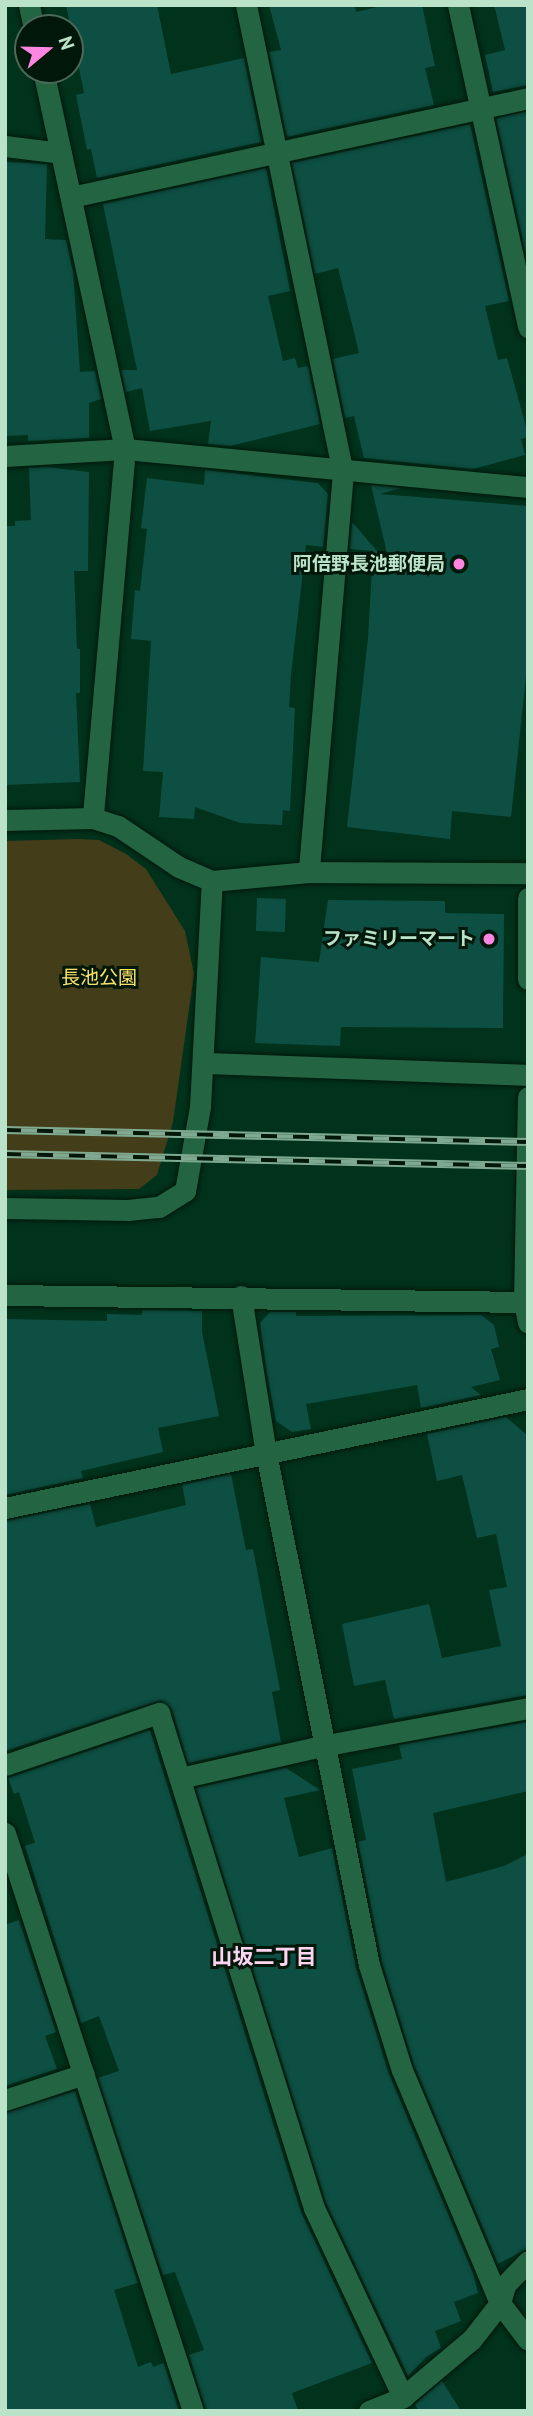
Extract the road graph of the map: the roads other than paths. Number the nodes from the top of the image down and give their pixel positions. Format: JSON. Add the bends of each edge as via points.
{"nodes":[{"id":1,"x":246,"y":5,"type":"edge"},
{"id":2,"x":458,"y":5,"type":"edge"},
{"id":3,"x":46,"y":84,"type":"edge"},
{"id":4,"x":528,"y":98,"type":"edge"},
{"id":5,"x":480,"y":108,"type":"junction"},
{"id":6,"x":5,"y":146,"type":"edge"},
{"id":7,"x":278,"y":151,"type":"junction"},
{"id":8,"x":61,"y":153,"type":"junction"},
{"id":9,"x":71,"y":197,"type":"junction"},
{"id":10,"x":528,"y":327,"type":"edge"},
{"id":11,"x":125,"y":449,"type":"junction"},
{"id":12,"x":5,"y":456,"type":"edge"},
{"id":13,"x":343,"y":472,"type":"junction"},
{"id":14,"x":528,"y":487,"type":"edge"},
{"id":15,"x":93,"y":818,"type":"junction"},
{"id":16,"x":5,"y":820,"type":"edge"},
{"id":17,"x":309,"y":872,"type":"junction"},
{"id":18,"x":528,"y":873,"type":"edge"},
{"id":19,"x":212,"y":881,"type":"junction"},
{"id":20,"x":528,"y":898,"type":"edge"},
{"id":21,"x":528,"y":979,"type":"edge"},
{"id":22,"x":204,"y":1063,"type":"junction"},
{"id":23,"x":528,"y":1076,"type":"edge"},
{"id":24,"x":528,"y":1097,"type":"edge"},
{"id":25,"x":5,"y":1208,"type":"edge"},
{"id":26,"x":5,"y":1295,"type":"edge"},
{"id":27,"x":241,"y":1296,"type":"junction"},
{"id":28,"x":524,"y":1302,"type":"junction"},
{"id":29,"x":528,"y":1323,"type":"edge"},
{"id":30,"x":528,"y":1399,"type":"edge"},
{"id":31,"x":266,"y":1453,"type":"junction"},
{"id":32,"x":5,"y":1508,"type":"edge"},
{"id":33,"x":528,"y":1708,"type":"edge"},
{"id":34,"x":327,"y":1745,"type":"junction"},
{"id":35,"x":5,"y":1765,"type":"edge"},
{"id":36,"x":180,"y":1778,"type":"junction"},
{"id":37,"x":5,"y":1833,"type":"edge"},
{"id":38,"x":84,"y":2074,"type":"junction"},
{"id":39,"x":5,"y":2100,"type":"edge"},
{"id":40,"x":528,"y":2261,"type":"edge"},
{"id":41,"x":500,"y":2303,"type":"junction"},
{"id":42,"x":528,"y":2340,"type":"edge"},
{"id":43,"x":403,"y":2397,"type":"junction"},
{"id":44,"x":193,"y":2411,"type":"edge"},
{"id":45,"x":369,"y":2411,"type":"edge"}],
"edges":[{"from":1,"to":7,"type":"street"},
{"from":2,"to":5,"type":"street"},
{"from":3,"to":8,"type":"street"},
{"from":4,"to":5,"type":"street"},
{"from":5,"to":7,"type":"street"},
{"from":5,"to":10,"type":"street"},
{"from":6,"to":8,"type":"street"},
{"from":7,"to":9,"type":"street"},
{"from":7,"to":13,"type":"street"},
{"from":8,"to":9,"type":"street"},
{"from":9,"to":11,"type":"street"},
{"from":11,"to":12,"type":"street"},
{"from":11,"to":13,"type":"street"},
{"from":11,"to":15,"type":"street"},
{"from":13,"to":14,"type":"street"},
{"from":13,"to":17,"type":"street"},
{"from":15,"to":16,"type":"street"},
{"from":15,"to":19,"type":"street","via":[[118,826],[179,867]]},
{"from":17,"to":18,"type":"street"},
{"from":17,"to":19,"type":"street"},
{"from":19,"to":22,"type":"street"},
{"from":20,"to":21,"type":"street"},
{"from":22,"to":23,"type":"street"},
{"from":22,"to":25,"type":"street","via":[[185,1191],[159,1207],[128,1210]]},
{"from":24,"to":28,"type":"street"},
{"from":26,"to":27,"type":"street"},
{"from":27,"to":28,"type":"street"},
{"from":27,"to":31,"type":"street"},
{"from":28,"to":29,"type":"street"},
{"from":30,"to":31,"type":"street"},
{"from":31,"to":32,"type":"street"},
{"from":31,"to":34,"type":"street"},
{"from":33,"to":34,"type":"street"},
{"from":34,"to":36,"type":"street"},
{"from":34,"to":41,"type":"street","via":[[369,1965],[402,2070]]},
{"from":35,"to":36,"type":"street","via":[[159,1713]]},
{"from":36,"to":43,"type":"street","via":[[314,2208]]},
{"from":37,"to":38,"type":"street"},
{"from":38,"to":39,"type":"street"},
{"from":38,"to":44,"type":"street"},
{"from":40,"to":41,"type":"street","via":[[505,2285]]},
{"from":41,"to":42,"type":"street"},
{"from":41,"to":43,"type":"street","via":[[472,2339]]},
{"from":43,"to":45,"type":"street"}]}
